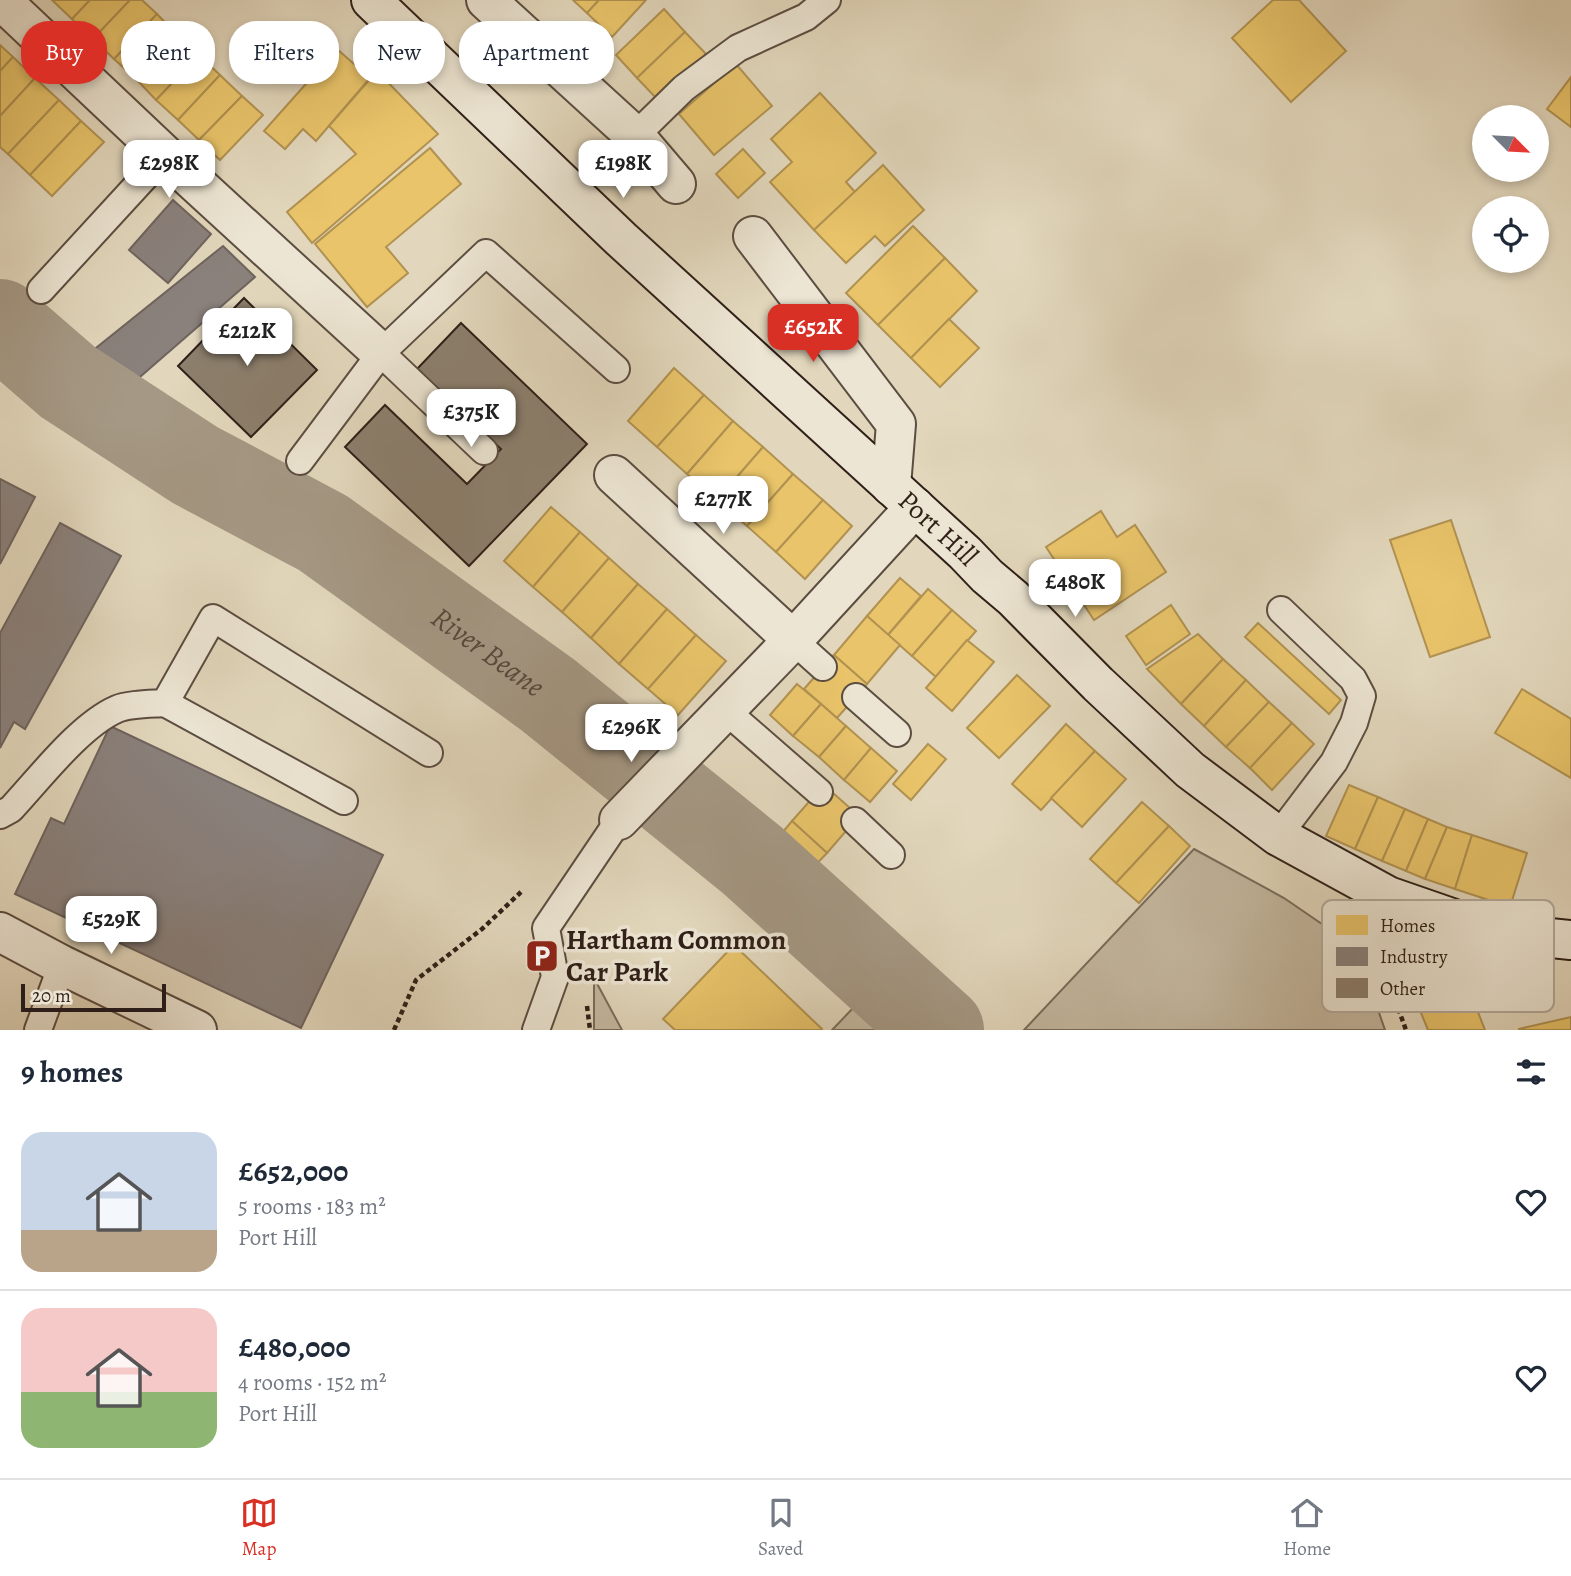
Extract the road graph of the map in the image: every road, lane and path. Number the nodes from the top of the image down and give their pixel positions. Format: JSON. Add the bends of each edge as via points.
{"nodes":[{"id":1,"x":1,"y":0,"type":"edge"},
{"id":2,"x":371,"y":0,"type":"edge"},
{"id":3,"x":486,"y":0,"type":"edge"},
{"id":4,"x":827,"y":0,"type":"edge"},
{"id":5,"x":635,"y":136,"type":"junction"},
{"id":6,"x":165,"y":155,"type":"junction"},
{"id":7,"x":676,"y":184,"type":"dead end"},
{"id":8,"x":753,"y":236,"type":"dead end"},
{"id":9,"x":41,"y":290,"type":"dead end"},
{"id":10,"x":381,"y":353,"type":"junction"},
{"id":11,"x":616,"y":369,"type":"dead end"},
{"id":12,"x":484,"y":451,"type":"dead end"},
{"id":13,"x":300,"y":461,"type":"dead end"},
{"id":14,"x":614,"y":475,"type":"dead end"},
{"id":15,"x":903,"y":497,"type":"junction"},
{"id":16,"x":1281,"y":610,"type":"dead end"},
{"id":17,"x":793,"y":640,"type":"junction"},
{"id":18,"x":823,"y":667,"type":"dead end"},
{"id":19,"x":856,"y":697,"type":"dead end"},
{"id":20,"x":165,"y":703,"type":"junction"},
{"id":21,"x":726,"y":710,"type":"junction"},
{"id":22,"x":897,"y":733,"type":"dead end"},
{"id":23,"x":429,"y":754,"type":"dead end"},
{"id":24,"x":819,"y":792,"type":"dead end"},
{"id":25,"x":344,"y":801,"type":"dead end"},
{"id":26,"x":0,"y":815,"type":"edge"},
{"id":27,"x":619,"y":820,"type":"joint"},
{"id":28,"x":855,"y":821,"type":"dead end"},
{"id":29,"x":1278,"y":836,"type":"junction"},
{"id":30,"x":891,"y":855,"type":"dead end"},
{"id":31,"x":529,"y":883,"type":"dead end"},
{"id":32,"x":1388,"y":896,"type":"junction"},
{"id":33,"x":1388,"y":900,"type":"edge"},
{"id":34,"x":1400,"y":900,"type":"edge"},
{"id":35,"x":0,"y":932,"type":"edge"},
{"id":36,"x":62,"y":965,"type":"junction"},
{"id":37,"x":585,"y":996,"type":"dead end"},
{"id":38,"x":1399,"y":1012,"type":"edge"},
{"id":39,"x":38,"y":1030,"type":"edge"},
{"id":40,"x":197,"y":1030,"type":"edge"},
{"id":41,"x":394,"y":1030,"type":"edge"},
{"id":42,"x":536,"y":1030,"type":"edge"},
{"id":43,"x":590,"y":1030,"type":"edge"},
{"id":44,"x":1406,"y":1030,"type":"edge"}],
"edges":[{"from":1,"to":6,"type":"street"},
{"from":2,"to":15,"type":"street","name":"Port Hill","via":[[621,239]]},
{"from":3,"to":5,"type":"street"},
{"from":4,"to":5,"type":"lane","via":[[806,17],[738,48],[684,88]]},
{"from":5,"to":7,"type":"street"},
{"from":6,"to":9,"type":"lane"},
{"from":6,"to":10,"type":"street"},
{"from":8,"to":15,"type":"street","via":[[896,424]]},
{"from":10,"to":11,"type":"lane","via":[[486,253]]},
{"from":10,"to":12,"type":"lane"},
{"from":10,"to":13,"type":"lane"},
{"from":14,"to":17,"type":"street"},
{"from":15,"to":17,"type":"street"},
{"from":15,"to":29,"type":"street","name":"Port Hill","via":[[1190,769]]},
{"from":16,"to":29,"type":"lane","via":[[1353,680],[1362,696],[1334,762]]},
{"from":17,"to":18,"type":"lane"},
{"from":17,"to":21,"type":"street"},
{"from":19,"to":22,"type":"lane"},
{"from":20,"to":23,"type":"lane","via":[[213,618]]},
{"from":20,"to":25,"type":"lane"},
{"from":20,"to":26,"type":"lane","via":[[118,708],[97,721]]},
{"from":21,"to":24,"type":"lane"},
{"from":21,"to":27,"type":"street"},
{"from":27,"to":42,"type":"lane","via":[[546,928],[555,977]]},
{"from":28,"to":30,"type":"lane"},
{"from":29,"to":32,"type":"street","name":"Port Hill"},
{"from":31,"to":41,"type":"path","via":[[482,929],[416,980]]},
{"from":32,"to":33,"type":"path"},
{"from":32,"to":34,"type":"street","name":"Port Hill"},
{"from":35,"to":36,"type":"street"},
{"from":36,"to":39,"type":"lane"},
{"from":36,"to":40,"type":"street"},
{"from":37,"to":43,"type":"path"},
{"from":38,"to":44,"type":"path"}]}
